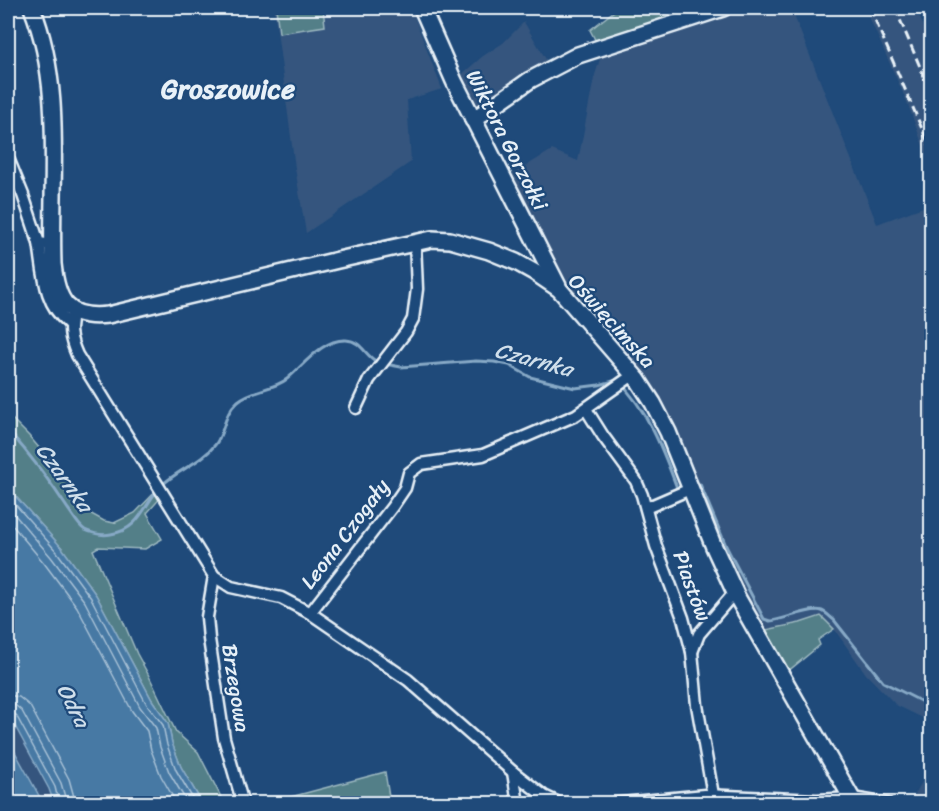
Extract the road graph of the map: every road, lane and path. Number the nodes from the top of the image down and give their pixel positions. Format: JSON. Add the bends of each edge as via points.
{"nodes":[{"id":1,"x":32,"y":8,"type":"edge"},
{"id":2,"x":422,"y":8,"type":"edge"},
{"id":3,"x":723,"y":8,"type":"edge"},
{"id":4,"x":927,"y":8,"type":"edge"},
{"id":5,"x":932,"y":18,"type":"edge"},
{"id":6,"x":473,"y":120,"type":"junction"},
{"id":7,"x":8,"y":158,"type":"edge"},
{"id":8,"x":415,"y":242,"type":"junction"},
{"id":9,"x":535,"y":242,"type":"junction"},
{"id":10,"x":45,"y":243,"type":"junction"},
{"id":11,"x":506,"y":257,"type":"junction"},
{"id":12,"x":559,"y":289,"type":"junction"},
{"id":13,"x":69,"y":313,"type":"junction"},
{"id":14,"x":633,"y":375,"type":"junction"},
{"id":15,"x":356,"y":408,"type":"dead end"},
{"id":16,"x":586,"y":409,"type":"junction"},
{"id":17,"x":688,"y":485,"type":"junction"},
{"id":18,"x":646,"y":508,"type":"junction"},
{"id":19,"x":214,"y":576,"type":"junction"},
{"id":20,"x":735,"y":592,"type":"junction"},
{"id":21,"x":310,"y":613,"type":"junction"},
{"id":22,"x":692,"y":652,"type":"junction"},
{"id":23,"x":513,"y":772,"type":"junction"},
{"id":24,"x":713,"y":795,"type":"junction"},
{"id":25,"x":853,"y":801,"type":"edge"},
{"id":26,"x":618,"y":803,"type":"edge"},
{"id":27,"x":243,"y":804,"type":"edge"},
{"id":28,"x":518,"y":804,"type":"edge"},
{"id":29,"x":561,"y":804,"type":"edge"},
{"id":30,"x":888,"y":804,"type":"edge"}],
"edges":[{"from":1,"to":10,"type":"main road","via":[[44,40],[51,95]]},
{"from":2,"to":6,"type":"main road","name":"Wiktora Gorzołki"},
{"from":3,"to":6,"type":"main road","via":[[578,56],[536,77]]},
{"from":4,"to":5,"type":"street"},
{"from":6,"to":9,"type":"main road","name":"Wiktora Gorzołki"},
{"from":7,"to":10,"type":"street"},
{"from":8,"to":11,"type":"main road","name":"Oświęcimska","via":[[450,240]]},
{"from":8,"to":13,"type":"main road","name":"Oświęcimska","via":[[108,315]]},
{"from":8,"to":15,"type":"street","via":[[413,319],[369,380]]},
{"from":9,"to":11,"type":"main road","via":[[528,252]]},
{"from":9,"to":12,"type":"main road","name":"Wiktora Gorzołki"},
{"from":10,"to":13,"type":"main road","via":[[56,285]]},
{"from":11,"to":12,"type":"main road","name":"Oświęcimska"},
{"from":12,"to":14,"type":"main road","name":"Oświęcimska"},
{"from":13,"to":19,"type":"street","via":[[71,341],[77,355]]},
{"from":14,"to":16,"type":"street","name":"Leona Czogały"},
{"from":14,"to":17,"type":"main road","name":"Oświęcimska","via":[[659,413]]},
{"from":16,"to":18,"type":"street","name":"Piastów","via":[[636,481]]},
{"from":16,"to":21,"type":"street","name":"Leona Czogały","via":[[483,455],[421,464],[413,469],[402,494]]},
{"from":17,"to":18,"type":"street"},
{"from":17,"to":20,"type":"main road","name":"Oświęcimska"},
{"from":18,"to":22,"type":"street","name":"Piastów"},
{"from":19,"to":21,"type":"street","via":[[231,587],[281,598]]},
{"from":19,"to":27,"type":"street","name":"Brzegowa","via":[[207,617],[208,639],[224,738]]},
{"from":20,"to":22,"type":"street","via":[[699,634]]},
{"from":20,"to":25,"type":"main road","name":"Oświęcimska"},
{"from":21,"to":23,"type":"street","via":[[408,680]]},
{"from":22,"to":24,"type":"street","name":"Piastów"},
{"from":23,"to":28,"type":"street"},
{"from":23,"to":29,"type":"street"},
{"from":24,"to":25,"type":"street"},
{"from":24,"to":26,"type":"street"},
{"from":25,"to":30,"type":"street"}]}
